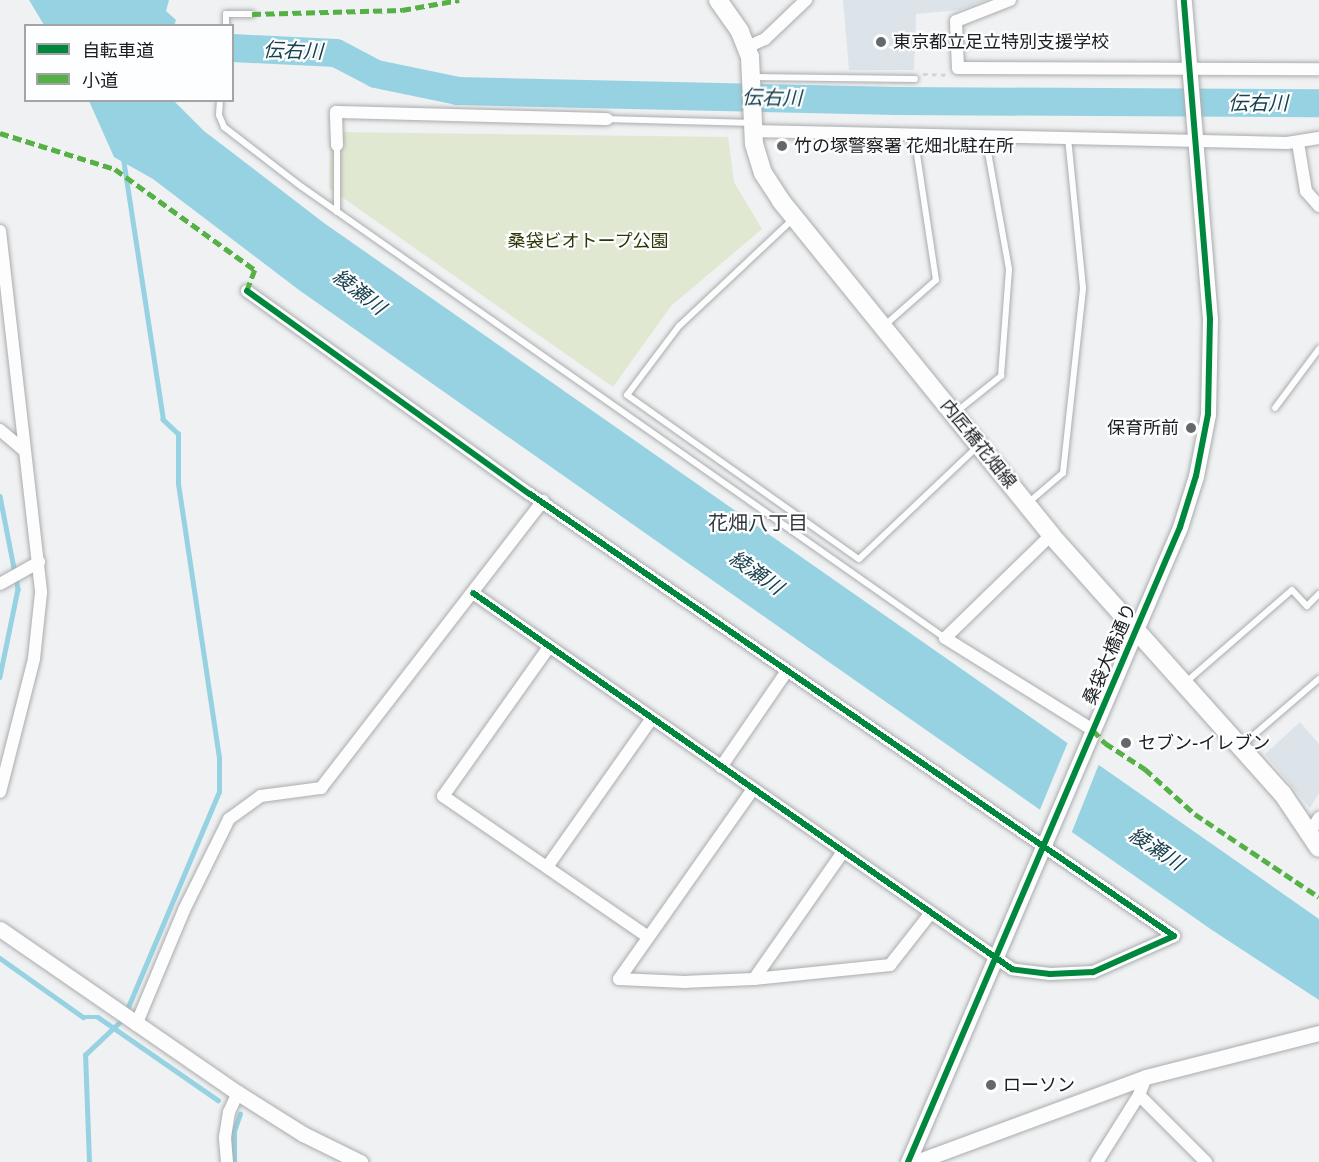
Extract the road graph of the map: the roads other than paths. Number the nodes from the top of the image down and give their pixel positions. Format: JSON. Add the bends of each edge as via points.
{"nodes":[{"id":1,"x":718,"y":0,"type":"edge"},
{"id":2,"x":806,"y":0,"type":"edge"},
{"id":3,"x":1010,"y":0,"type":"edge"},
{"id":4,"x":1184,"y":0,"type":"edge"},
{"id":5,"x":252,"y":14,"type":"dead end"},
{"id":6,"x":226,"y":24,"type":"edge"},
{"id":7,"x":747,"y":47,"type":"junction"},
{"id":8,"x":1319,"y":69,"type":"edge"},
{"id":9,"x":1190,"y":73,"type":"junction"},
{"id":10,"x":752,"y":78,"type":"junction"},
{"id":11,"x":915,"y":79,"type":"dead end"},
{"id":12,"x":220,"y":102,"type":"edge"},
{"id":13,"x":607,"y":119,"type":"joint"},
{"id":14,"x":751,"y":123,"type":"junction"},
{"id":15,"x":914,"y":134,"type":"junction"},
{"id":16,"x":1196,"y":134,"type":"junction"},
{"id":17,"x":985,"y":135,"type":"junction"},
{"id":18,"x":1068,"y":138,"type":"junction"},
{"id":19,"x":1319,"y":138,"type":"edge"},
{"id":20,"x":1298,"y":143,"type":"junction"},
{"id":21,"x":337,"y":145,"type":"joint"},
{"id":22,"x":1319,"y":206,"type":"edge"},
{"id":23,"x":337,"y":212,"type":"junction"},
{"id":24,"x":795,"y":218,"type":"junction"},
{"id":25,"x":0,"y":231,"type":"edge"},
{"id":26,"x":247,"y":291,"type":"dead end"},
{"id":27,"x":882,"y":327,"type":"junction"},
{"id":28,"x":1319,"y":350,"type":"edge"},
{"id":29,"x":1275,"y":408,"type":"dead end"},
{"id":30,"x":953,"y":414,"type":"junction"},
{"id":31,"x":0,"y":430,"type":"edge"},
{"id":32,"x":979,"y":445,"type":"junction"},
{"id":33,"x":23,"y":449,"type":"junction"},
{"id":34,"x":543,"y":501,"type":"junction"},
{"id":35,"x":1026,"y":504,"type":"junction"},
{"id":36,"x":1051,"y":535,"type":"junction"},
{"id":37,"x":39,"y":562,"type":"junction"},
{"id":38,"x":0,"y":584,"type":"edge"},
{"id":39,"x":473,"y":593,"type":"junction"},
{"id":40,"x":1319,"y":594,"type":"edge"},
{"id":41,"x":1136,"y":631,"type":"junction"},
{"id":42,"x":945,"y":638,"type":"junction"},
{"id":43,"x":549,"y":647,"type":"junction"},
{"id":44,"x":787,"y":671,"type":"junction"},
{"id":45,"x":1319,"y":679,"type":"edge"},
{"id":46,"x":1184,"y":684,"type":"junction"},
{"id":47,"x":652,"y":718,"type":"junction"},
{"id":48,"x":1091,"y":735,"type":"junction"},
{"id":49,"x":1240,"y":747,"type":"junction"},
{"id":50,"x":721,"y":767,"type":"junction"},
{"id":51,"x":753,"y":789,"type":"junction"},
{"id":52,"x":0,"y":792,"type":"edge"},
{"id":53,"x":1316,"y":833,"type":"edge"},
{"id":54,"x":1045,"y":841,"type":"junction"},
{"id":55,"x":843,"y":852,"type":"junction"},
{"id":56,"x":547,"y":867,"type":"junction"},
{"id":57,"x":930,"y":914,"type":"junction"},
{"id":58,"x":0,"y":929,"type":"edge"},
{"id":59,"x":648,"y":937,"type":"junction"},
{"id":60,"x":996,"y":957,"type":"junction"},
{"id":61,"x":754,"y":979,"type":"junction"},
{"id":62,"x":136,"y":1025,"type":"junction"},
{"id":63,"x":1319,"y":1034,"type":"edge"},
{"id":64,"x":1146,"y":1077,"type":"junction"},
{"id":65,"x":238,"y":1094,"type":"junction"},
{"id":66,"x":1139,"y":1095,"type":"junction"},
{"id":67,"x":227,"y":1162,"type":"edge"},
{"id":68,"x":360,"y":1162,"type":"edge"},
{"id":69,"x":908,"y":1162,"type":"edge"},
{"id":70,"x":916,"y":1162,"type":"edge"},
{"id":71,"x":1097,"y":1162,"type":"edge"},
{"id":72,"x":1206,"y":1162,"type":"edge"}],
"edges":[{"from":1,"to":7,"type":"main road","name":"内匠橋花畑線"},
{"from":2,"to":7,"type":"street","via":[[765,39]]},
{"from":3,"to":9,"type":"street","via":[[956,21],[958,68]]},
{"from":4,"to":9,"type":"street","name":"桑袋大橋通り"},
{"from":5,"to":6,"type":"lane","via":[[226,14]]},
{"from":7,"to":10,"type":"main road","name":"内匠橋花畑線"},
{"from":8,"to":9,"type":"street"},
{"from":9,"to":16,"type":"street","name":"桑袋大橋通り"},
{"from":10,"to":11,"type":"lane"},
{"from":10,"to":14,"type":"main road","name":"内匠橋花畑線"},
{"from":12,"to":23,"type":"lane","via":[[224,128]]},
{"from":13,"to":14,"type":"lane"},
{"from":13,"to":21,"type":"street","via":[[336,112]]},
{"from":14,"to":15,"type":"street"},
{"from":14,"to":24,"type":"main road","name":"内匠橋花畑線","via":[[764,173]]},
{"from":15,"to":17,"type":"street"},
{"from":15,"to":27,"type":"lane","via":[[936,280]]},
{"from":16,"to":18,"type":"street"},
{"from":16,"to":20,"type":"street"},
{"from":16,"to":41,"type":"street","name":"桑袋大橋通り","via":[[1210,319],[1208,414],[1196,476],[1180,527]]},
{"from":17,"to":18,"type":"street"},
{"from":17,"to":30,"type":"lane","via":[[1009,269],[1001,376]]},
{"from":18,"to":35,"type":"lane","via":[[1083,288],[1063,473]]},
{"from":19,"to":20,"type":"street","via":[[1301,138]]},
{"from":20,"to":22,"type":"street","via":[[1306,191]]},
{"from":21,"to":23,"type":"lane"},
{"from":23,"to":42,"type":"lane"},
{"from":24,"to":27,"type":"main road","name":"内匠橋花畑線"},
{"from":24,"to":32,"type":"lane","via":[[679,326],[627,395],[860,559]]},
{"from":25,"to":33,"type":"street"},
{"from":26,"to":34,"type":"street"},
{"from":27,"to":30,"type":"main road","name":"内匠橋花畑線"},
{"from":28,"to":29,"type":"lane"},
{"from":30,"to":32,"type":"main road","name":"内匠橋花畑線"},
{"from":31,"to":33,"type":"street"},
{"from":32,"to":35,"type":"main road","name":"内匠橋花畑線"},
{"from":33,"to":37,"type":"street"},
{"from":34,"to":39,"type":"street"},
{"from":34,"to":44,"type":"street"},
{"from":35,"to":36,"type":"main road","name":"内匠橋花畑線"},
{"from":36,"to":41,"type":"main road","name":"内匠橋花畑線"},
{"from":36,"to":42,"type":"street"},
{"from":37,"to":38,"type":"street"},
{"from":37,"to":52,"type":"street","via":[[41,593],[34,659]]},
{"from":39,"to":43,"type":"street"},
{"from":39,"to":62,"type":"street","via":[[321,788],[261,796],[229,819],[184,910]]},
{"from":40,"to":46,"type":"lane","via":[[1307,606],[1292,591]]},
{"from":41,"to":46,"type":"main road","name":"内匠橋花畑線"},
{"from":41,"to":48,"type":"street","name":"桑袋大橋通り"},
{"from":42,"to":48,"type":"street"},
{"from":43,"to":47,"type":"street"},
{"from":43,"to":56,"type":"street","via":[[443,796]]},
{"from":44,"to":50,"type":"street"},
{"from":44,"to":54,"type":"street"},
{"from":45,"to":49,"type":"lane"},
{"from":46,"to":49,"type":"main road","name":"内匠橋花畑線"},
{"from":47,"to":50,"type":"street"},
{"from":47,"to":56,"type":"street"},
{"from":48,"to":54,"type":"street","name":"桑袋大橋通り"},
{"from":49,"to":53,"type":"main road","name":"内匠橋花畑線"},
{"from":50,"to":51,"type":"street"},
{"from":51,"to":55,"type":"street"},
{"from":51,"to":59,"type":"street"},
{"from":54,"to":60,"type":"street","name":"桑袋大橋通り"},
{"from":54,"to":60,"type":"street","via":[[1174,936],[1094,972],[1050,974],[1012,969]]},
{"from":55,"to":57,"type":"street"},
{"from":55,"to":61,"type":"street"},
{"from":56,"to":59,"type":"street"},
{"from":57,"to":60,"type":"street"},
{"from":57,"to":61,"type":"street","via":[[890,964]]},
{"from":58,"to":62,"type":"street"},
{"from":59,"to":61,"type":"street","via":[[619,979]]},
{"from":60,"to":69,"type":"street","name":"桑袋大橋通り"},
{"from":62,"to":65,"type":"street"},
{"from":63,"to":64,"type":"street"},
{"from":64,"to":66,"type":"street"},
{"from":64,"to":70,"type":"street"},
{"from":65,"to":67,"type":"street","via":[[227,1121]]},
{"from":65,"to":68,"type":"street","via":[[303,1134]]},
{"from":66,"to":71,"type":"street"},
{"from":66,"to":72,"type":"street"}]}
